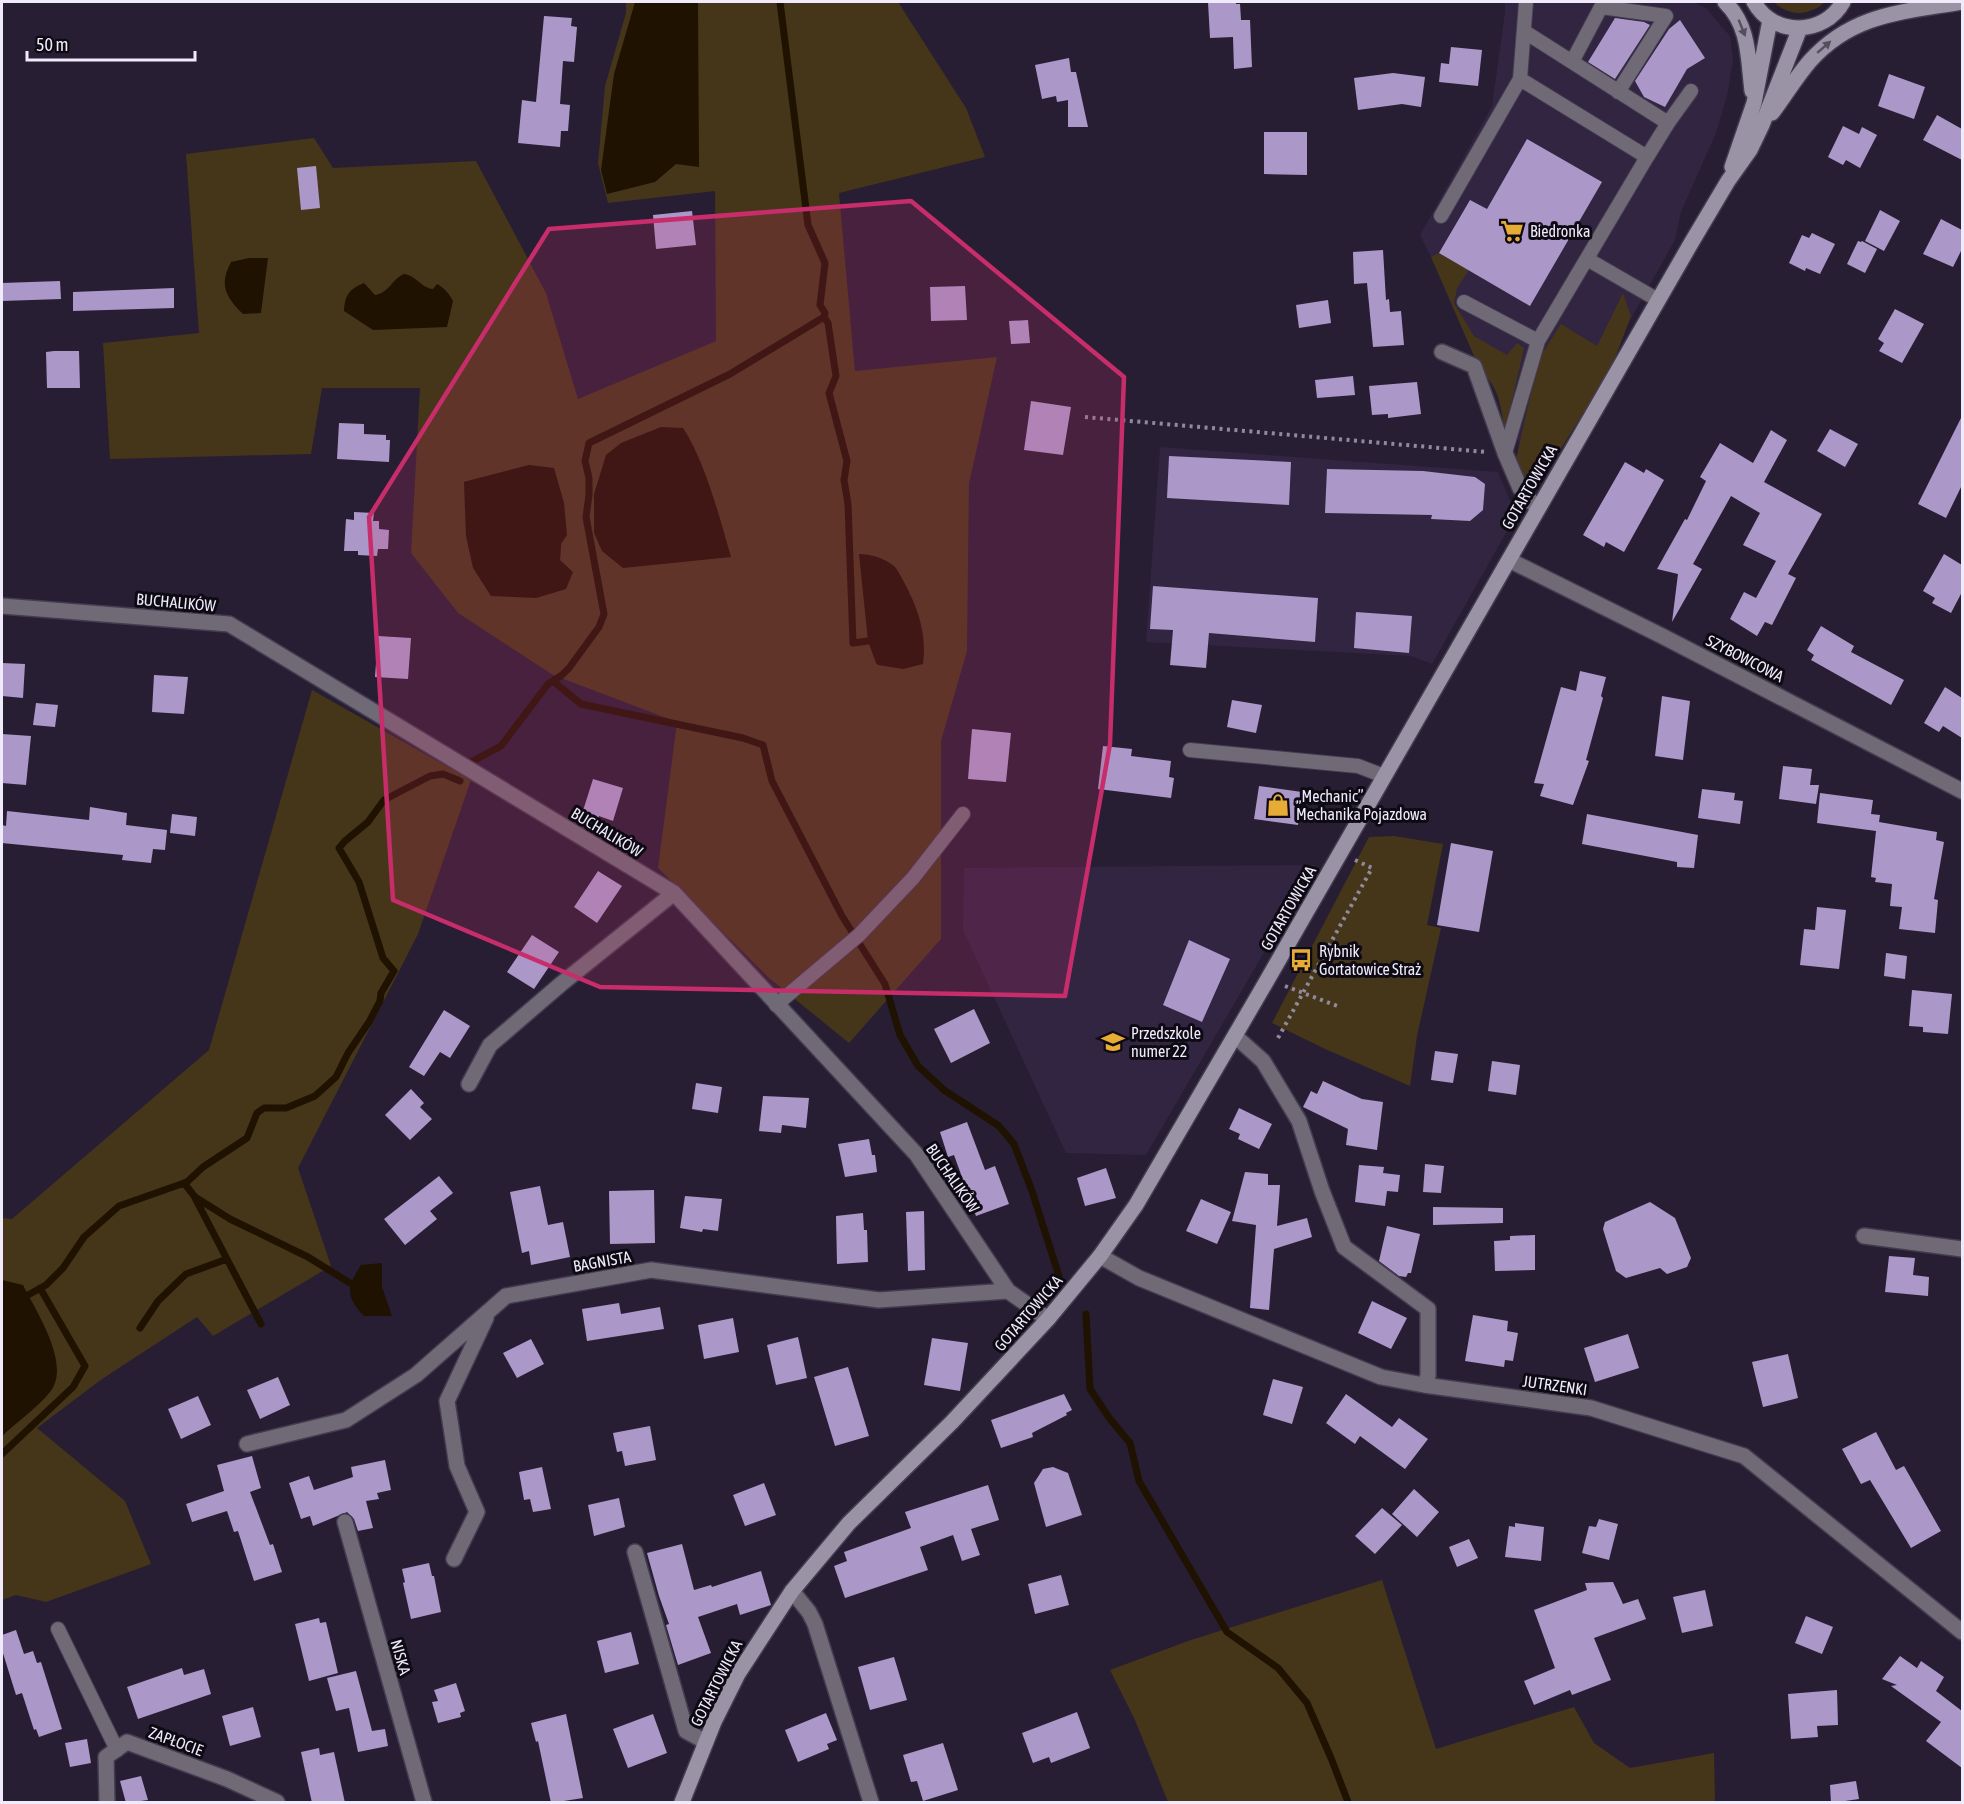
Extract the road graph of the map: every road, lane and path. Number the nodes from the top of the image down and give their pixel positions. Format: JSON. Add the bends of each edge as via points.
{"nodes":[{"id":1,"x":1526,"y":2,"type":"edge"},
{"id":2,"x":1725,"y":2,"type":"edge"},
{"id":3,"x":1754,"y":2,"type":"edge"},
{"id":4,"x":1843,"y":2,"type":"edge"},
{"id":5,"x":1962,"y":2,"type":"edge"},
{"id":6,"x":1770,"y":20,"type":"junction"},
{"id":7,"x":1800,"y":28,"type":"junction"},
{"id":8,"x":1524,"y":32,"type":"junction"},
{"id":9,"x":1572,"y":62,"type":"junction"},
{"id":10,"x":1520,"y":79,"type":"junction"},
{"id":11,"x":1691,"y":91,"type":"dead end"},
{"id":12,"x":1618,"y":92,"type":"junction"},
{"id":13,"x":1754,"y":103,"type":"junction"},
{"id":14,"x":1668,"y":123,"type":"junction"},
{"id":15,"x":1762,"y":125,"type":"junction"},
{"id":16,"x":1647,"y":157,"type":"junction"},
{"id":17,"x":1728,"y":181,"type":"junction"},
{"id":18,"x":1441,"y":216,"type":"dead end"},
{"id":19,"x":1587,"y":259,"type":"junction"},
{"id":20,"x":1658,"y":300,"type":"junction"},
{"id":21,"x":1464,"y":302,"type":"dead end"},
{"id":22,"x":1538,"y":341,"type":"junction"},
{"id":23,"x":1442,"y":352,"type":"dead end"},
{"id":24,"x":1085,"y":417,"type":"dead end"},
{"id":25,"x":1505,"y":453,"type":"junction"},
{"id":26,"x":1537,"y":508,"type":"junction"},
{"id":27,"x":1509,"y":560,"type":"junction"},
{"id":28,"x":2,"y":606,"type":"edge"},
{"id":29,"x":1190,"y":750,"type":"dead end"},
{"id":30,"x":1384,"y":776,"type":"junction"},
{"id":31,"x":1962,"y":790,"type":"edge"},
{"id":32,"x":963,"y":814,"type":"dead end"},
{"id":33,"x":1340,"y":853,"type":"junction"},
{"id":34,"x":674,"y":893,"type":"junction"},
{"id":35,"x":1280,"y":991,"type":"dead end"},
{"id":36,"x":1301,"y":992,"type":"junction"},
{"id":37,"x":776,"y":1005,"type":"junction"},
{"id":38,"x":1340,"y":1008,"type":"dead end"},
{"id":39,"x":1235,"y":1036,"type":"junction"},
{"id":40,"x":1278,"y":1038,"type":"dead end"},
{"id":41,"x":469,"y":1084,"type":"dead end"},
{"id":42,"x":1864,"y":1236,"type":"dead end"},
{"id":43,"x":1962,"y":1249,"type":"edge"},
{"id":44,"x":1100,"y":1256,"type":"junction"},
{"id":45,"x":1008,"y":1291,"type":"junction"},
{"id":46,"x":488,"y":1312,"type":"junction"},
{"id":47,"x":1048,"y":1319,"type":"junction"},
{"id":48,"x":1424,"y":1386,"type":"junction"},
{"id":49,"x":248,"y":1444,"type":"dead end"},
{"id":50,"x":345,"y":1522,"type":"dead end"},
{"id":51,"x":635,"y":1552,"type":"dead end"},
{"id":52,"x":454,"y":1559,"type":"dead end"},
{"id":53,"x":792,"y":1591,"type":"junction"},
{"id":54,"x":58,"y":1629,"type":"dead end"},
{"id":55,"x":1962,"y":1632,"type":"edge"},
{"id":56,"x":705,"y":1742,"type":"junction"},
{"id":57,"x":117,"y":1750,"type":"junction"},
{"id":58,"x":684,"y":1801,"type":"edge"},
{"id":59,"x":108,"y":1803,"type":"edge"},
{"id":60,"x":277,"y":1803,"type":"edge"},
{"id":61,"x":424,"y":1803,"type":"edge"},
{"id":62,"x":871,"y":1803,"type":"edge"}],
"edges":[{"from":1,"to":8,"type":"lane"},
{"from":2,"to":13,"type":"street","one_way":true,"via":[[1739,19],[1746,38]]},
{"from":3,"to":6,"type":"street"},
{"from":4,"to":7,"type":"street","via":[[1827,20]]},
{"from":15,"to":5,"type":"street","one_way":true,"via":[[1808,63],[1841,34],[1876,17]]},
{"from":6,"to":7,"type":"street"},
{"from":6,"to":13,"type":"street","name":"GOTARTOWICKA"},
{"from":7,"to":15,"type":"street","name":"GOTARTOWICKA"},
{"from":8,"to":9,"type":"lane"},
{"from":8,"to":10,"type":"lane"},
{"from":9,"to":12,"type":"lane"},
{"from":9,"to":12,"type":"lane","via":[[1601,7],[1666,16]]},
{"from":10,"to":16,"type":"lane"},
{"from":10,"to":18,"type":"lane"},
{"from":11,"to":14,"type":"lane"},
{"from":12,"to":14,"type":"lane"},
{"from":13,"to":17,"type":"street","name":"GOTARTOWICKA"},
{"from":14,"to":16,"type":"lane"},
{"from":15,"to":17,"type":"street","name":"GOTARTOWICKA"},
{"from":16,"to":19,"type":"lane"},
{"from":17,"to":20,"type":"street","name":"GOTARTOWICKA"},
{"from":19,"to":20,"type":"lane"},
{"from":19,"to":22,"type":"lane"},
{"from":20,"to":26,"type":"street","name":"GOTARTOWICKA"},
{"from":21,"to":22,"type":"lane"},
{"from":22,"to":25,"type":"lane"},
{"from":23,"to":25,"type":"street","via":[[1474,366]]},
{"from":24,"to":25,"type":"path"},
{"from":25,"to":26,"type":"street","via":[[1520,488]]},
{"from":26,"to":27,"type":"street","name":"GOTARTOWICKA"},
{"from":27,"to":30,"type":"street","name":"GOTARTOWICKA"},
{"from":27,"to":31,"type":"street","name":"SZYBOWCOWA"},
{"from":28,"to":34,"type":"street","name":"BUCHALIKÓW","via":[[229,624]]},
{"from":29,"to":30,"type":"lane","via":[[1358,766]]},
{"from":30,"to":33,"type":"street","name":"GOTARTOWICKA"},
{"from":32,"to":37,"type":"lane","via":[[914,878],[855,939]]},
{"from":33,"to":36,"type":"path","via":[[1372,868]]},
{"from":33,"to":39,"type":"street","name":"GOTARTOWICKA"},
{"from":34,"to":37,"type":"street","name":"BUCHALIKÓW"},
{"from":34,"to":41,"type":"street","via":[[490,1045]]},
{"from":35,"to":36,"type":"path","via":[[1283,985]]},
{"from":36,"to":38,"type":"path"},
{"from":36,"to":40,"type":"path"},
{"from":37,"to":45,"type":"street","name":"BUCHALIKÓW","via":[[917,1155]]},
{"from":39,"to":44,"type":"street","name":"GOTARTOWICKA","via":[[1141,1197]]},
{"from":39,"to":48,"type":"street","via":[[1263,1061],[1299,1121],[1344,1247],[1428,1308],[1428,1376]]},
{"from":42,"to":43,"type":"street"},
{"from":44,"to":47,"type":"street","name":"GOTARTOWICKA"},
{"from":44,"to":48,"type":"street","name":"JUTRZENKI","via":[[1139,1278],[1381,1377]]},
{"from":45,"to":46,"type":"street","name":"BAGNISTA","via":[[879,1300],[651,1270],[506,1296]]},
{"from":45,"to":47,"type":"street","name":"BUCHALIKÓW"},
{"from":46,"to":49,"type":"street","name":"BAGNISTA","via":[[416,1375],[346,1420]]},
{"from":46,"to":52,"type":"street","via":[[447,1401],[457,1466],[477,1512]]},
{"from":47,"to":53,"type":"street","name":"GOTARTOWICKA","via":[[952,1422],[849,1523]]},
{"from":48,"to":55,"type":"street","name":"JUTRZENKI","via":[[1591,1408],[1744,1456]]},
{"from":50,"to":61,"type":"street","name":"NISKA"},
{"from":51,"to":56,"type":"street","via":[[686,1731]]},
{"from":53,"to":56,"type":"street","name":"GOTARTOWICKA","via":[[738,1674]]},
{"from":53,"to":62,"type":"street","via":[[815,1623]]},
{"from":54,"to":57,"type":"lane"},
{"from":56,"to":58,"type":"street","name":"GOTARTOWICKA"},
{"from":57,"to":59,"type":"street","via":[[106,1757]]},
{"from":57,"to":60,"type":"street","name":"ZAPŁOCIE","via":[[127,1742],[227,1779]]}]}
